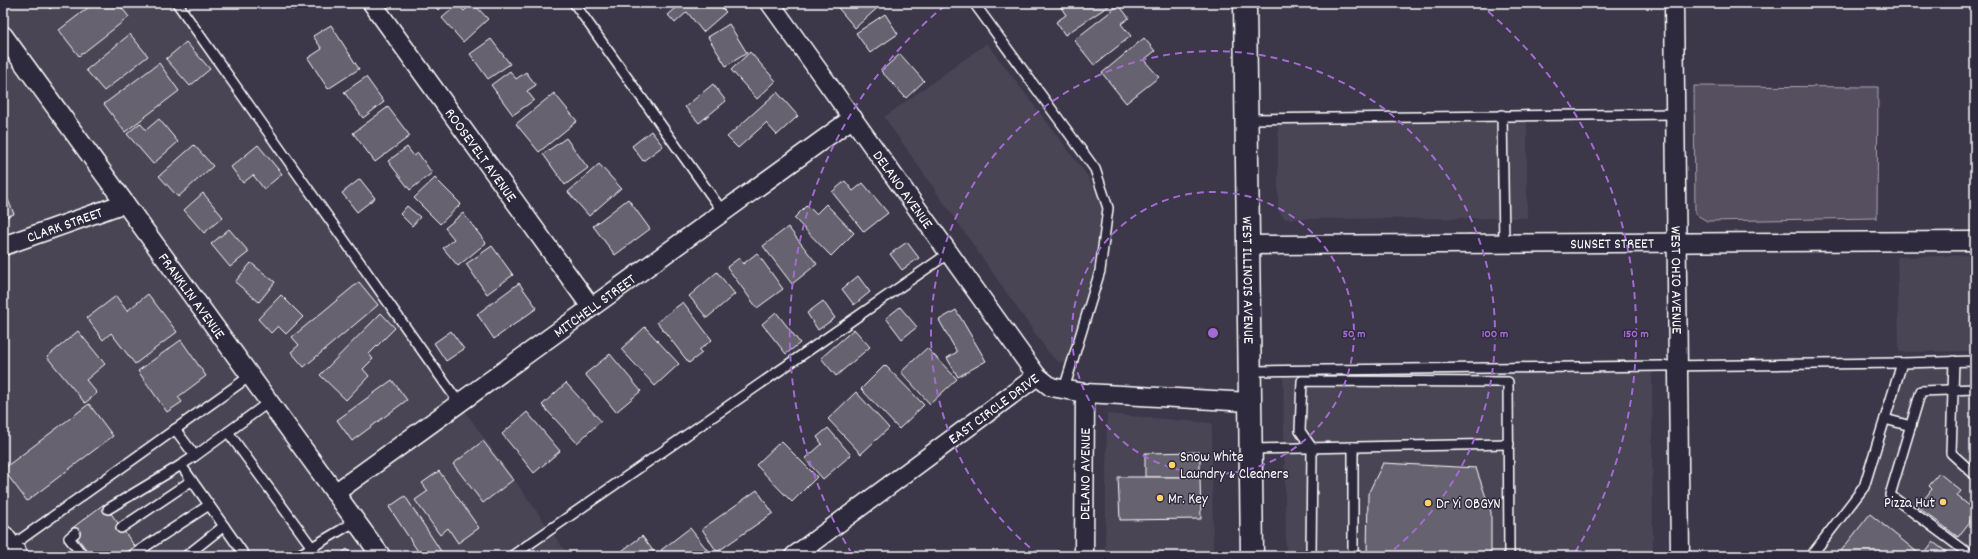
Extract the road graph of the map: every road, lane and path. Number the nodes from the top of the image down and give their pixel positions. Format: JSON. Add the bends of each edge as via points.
{"nodes":[{"id":1,"x":177,"y":3,"type":"edge"},
{"id":2,"x":372,"y":3,"type":"edge"},
{"id":3,"x":574,"y":3,"type":"edge"},
{"id":4,"x":770,"y":3,"type":"edge"},
{"id":5,"x":974,"y":3,"type":"edge"},
{"id":6,"x":1245,"y":3,"type":"edge"},
{"id":7,"x":1674,"y":3,"type":"edge"},
{"id":8,"x":3,"y":35,"type":"edge"},
{"id":9,"x":1675,"y":114,"type":"junction"},
{"id":10,"x":1502,"y":115,"type":"junction"},
{"id":11,"x":853,"y":118,"type":"junction"},
{"id":12,"x":1247,"y":119,"type":"junction"},
{"id":13,"x":125,"y":203,"type":"junction"},
{"id":14,"x":723,"y":212,"type":"junction"},
{"id":15,"x":1975,"y":241,"type":"edge"},
{"id":16,"x":1677,"y":242,"type":"junction"},
{"id":17,"x":1504,"y":243,"type":"junction"},
{"id":18,"x":1248,"y":245,"type":"junction"},
{"id":19,"x":3,"y":246,"type":"edge"},
{"id":20,"x":949,"y":253,"type":"junction"},
{"id":21,"x":591,"y":307,"type":"junction"},
{"id":22,"x":1954,"y":361,"type":"junction"},
{"id":23,"x":1975,"y":361,"type":"edge"},
{"id":24,"x":1902,"y":363,"type":"junction"},
{"id":25,"x":1678,"y":365,"type":"junction"},
{"id":26,"x":1249,"y":371,"type":"junction"},
{"id":27,"x":250,"y":376,"type":"junction"},
{"id":28,"x":1037,"y":376,"type":"junction"},
{"id":29,"x":1975,"y":389,"type":"edge"},
{"id":30,"x":1064,"y":390,"type":"junction"},
{"id":31,"x":1953,"y":390,"type":"junction"},
{"id":32,"x":1085,"y":393,"type":"junction"},
{"id":33,"x":269,"y":402,"type":"junction"},
{"id":34,"x":1250,"y":402,"type":"junction"},
{"id":35,"x":460,"y":403,"type":"junction"},
{"id":36,"x":1885,"y":419,"type":"junction"},
{"id":37,"x":1911,"y":426,"type":"junction"},
{"id":38,"x":174,"y":430,"type":"junction"},
{"id":39,"x":228,"y":432,"type":"junction"},
{"id":40,"x":1509,"y":444,"type":"junction"},
{"id":41,"x":1353,"y":447,"type":"junction"},
{"id":42,"x":1312,"y":448,"type":"junction"},
{"id":43,"x":1251,"y":449,"type":"junction"},
{"id":44,"x":195,"y":456,"type":"junction"},
{"id":45,"x":181,"y":465,"type":"junction"},
{"id":46,"x":1975,"y":475,"type":"edge"},
{"id":47,"x":191,"y":481,"type":"junction"},
{"id":48,"x":335,"y":493,"type":"junction"},
{"id":49,"x":209,"y":505,"type":"junction"},
{"id":50,"x":108,"y":509,"type":"dead end"},
{"id":51,"x":356,"y":521,"type":"junction"},
{"id":52,"x":224,"y":526,"type":"junction"},
{"id":53,"x":121,"y":528,"type":"dead end"},
{"id":54,"x":75,"y":533,"type":"dead end"},
{"id":55,"x":10,"y":546,"type":"edge"},
{"id":56,"x":311,"y":546,"type":"junction"},
{"id":57,"x":83,"y":554,"type":"edge"},
{"id":58,"x":131,"y":556,"type":"edge"},
{"id":59,"x":186,"y":556,"type":"edge"},
{"id":60,"x":245,"y":556,"type":"edge"},
{"id":61,"x":297,"y":556,"type":"edge"},
{"id":62,"x":381,"y":556,"type":"edge"},
{"id":63,"x":512,"y":556,"type":"edge"},
{"id":64,"x":794,"y":556,"type":"edge"},
{"id":65,"x":1084,"y":556,"type":"edge"},
{"id":66,"x":1252,"y":556,"type":"edge"},
{"id":67,"x":1311,"y":556,"type":"edge"},
{"id":68,"x":1353,"y":556,"type":"edge"},
{"id":69,"x":1509,"y":556,"type":"edge"},
{"id":70,"x":1680,"y":556,"type":"edge"},
{"id":71,"x":1811,"y":556,"type":"edge"},
{"id":72,"x":1972,"y":556,"type":"edge"}],
"edges":[{"from":1,"to":35,"type":"lane"},
{"from":2,"to":21,"type":"street","name":"ROOSEVELT AVENUE"},
{"from":3,"to":14,"type":"lane"},
{"from":4,"to":11,"type":"street","name":"DELANO AVENUE"},
{"from":5,"to":30,"type":"lane","via":[[1095,169],[1108,208],[1100,271]]},
{"from":6,"to":12,"type":"main road","name":"WEST ILLINOIS AVENUE"},
{"from":7,"to":9,"type":"street","name":"WEST OHIO AVENUE"},
{"from":8,"to":13,"type":"street","name":"FRANKLIN AVENUE"},
{"from":9,"to":10,"type":"lane"},
{"from":9,"to":16,"type":"street","name":"WEST OHIO AVENUE"},
{"from":10,"to":12,"type":"lane"},
{"from":10,"to":17,"type":"lane"},
{"from":11,"to":14,"type":"street","name":"MITCHELL STREET"},
{"from":11,"to":20,"type":"street","name":"DELANO AVENUE"},
{"from":12,"to":18,"type":"main road","name":"WEST ILLINOIS AVENUE"},
{"from":13,"to":19,"type":"street","name":"CLARK STREET"},
{"from":13,"to":27,"type":"street","name":"FRANKLIN AVENUE"},
{"from":14,"to":21,"type":"street","name":"MITCHELL STREET"},
{"from":15,"to":16,"type":"street","name":"SUNSET STREET"},
{"from":16,"to":17,"type":"street","name":"SUNSET STREET"},
{"from":16,"to":25,"type":"street","name":"WEST OHIO AVENUE"},
{"from":17,"to":18,"type":"street","name":"SUNSET STREET"},
{"from":18,"to":26,"type":"main road","name":"WEST ILLINOIS AVENUE"},
{"from":20,"to":28,"type":"street","name":"DELANO AVENUE"},
{"from":20,"to":63,"type":"lane"},
{"from":21,"to":35,"type":"street","name":"MITCHELL STREET"},
{"from":22,"to":23,"type":"lane"},
{"from":22,"to":24,"type":"lane"},
{"from":22,"to":31,"type":"lane"},
{"from":24,"to":25,"type":"lane"},
{"from":24,"to":36,"type":"lane"},
{"from":25,"to":26,"type":"lane"},
{"from":25,"to":70,"type":"street","name":"WEST OHIO AVENUE"},
{"from":26,"to":34,"type":"main road","name":"WEST ILLINOIS AVENUE"},
{"from":27,"to":33,"type":"street","name":"FRANKLIN AVENUE"},
{"from":27,"to":38,"type":"lane"},
{"from":28,"to":30,"type":"street","name":"EAST CIRCLE DRIVE","via":[[1051,386]]},
{"from":28,"to":64,"type":"street","name":"EAST CIRCLE DRIVE"},
{"from":29,"to":31,"type":"lane"},
{"from":30,"to":32,"type":"street","name":"EAST CIRCLE DRIVE"},
{"from":31,"to":37,"type":"lane","via":[[1921,391]]},
{"from":31,"to":46,"type":"lane","via":[[1951,453]]},
{"from":32,"to":34,"type":"street","name":"EAST CIRCLE DRIVE"},
{"from":32,"to":65,"type":"street","name":"DELANO AVENUE"},
{"from":33,"to":39,"type":"lane"},
{"from":33,"to":48,"type":"street","name":"FRANKLIN AVENUE"},
{"from":34,"to":43,"type":"main road","name":"WEST ILLINOIS AVENUE"},
{"from":35,"to":48,"type":"street","name":"MITCHELL STREET"},
{"from":36,"to":37,"type":"lane"},
{"from":36,"to":71,"type":"lane","via":[[1864,487]]},
{"from":37,"to":72,"type":"lane","via":[[1890,495]]},
{"from":38,"to":44,"type":"lane"},
{"from":38,"to":55,"type":"lane"},
{"from":39,"to":44,"type":"lane"},
{"from":39,"to":56,"type":"lane"},
{"from":40,"to":41,"type":"lane"},
{"from":40,"to":42,"type":"lane","via":[[1508,382],[1302,381],[1300,431]]},
{"from":40,"to":69,"type":"lane"},
{"from":41,"to":42,"type":"lane"},
{"from":41,"to":68,"type":"lane"},
{"from":42,"to":43,"type":"lane"},
{"from":42,"to":67,"type":"lane"},
{"from":43,"to":66,"type":"main road","name":"WEST ILLINOIS AVENUE"},
{"from":44,"to":45,"type":"lane"},
{"from":45,"to":47,"type":"lane"},
{"from":45,"to":50,"type":"lane"},
{"from":47,"to":49,"type":"lane"},
{"from":47,"to":53,"type":"lane"},
{"from":48,"to":51,"type":"street","name":"FRANKLIN AVENUE"},
{"from":49,"to":52,"type":"lane"},
{"from":49,"to":58,"type":"lane"},
{"from":51,"to":56,"type":"lane"},
{"from":51,"to":62,"type":"street","name":"FRANKLIN AVENUE"},
{"from":52,"to":59,"type":"lane"},
{"from":52,"to":60,"type":"lane"},
{"from":54,"to":57,"type":"lane","via":[[69,538]]},
{"from":56,"to":61,"type":"lane"}]}
